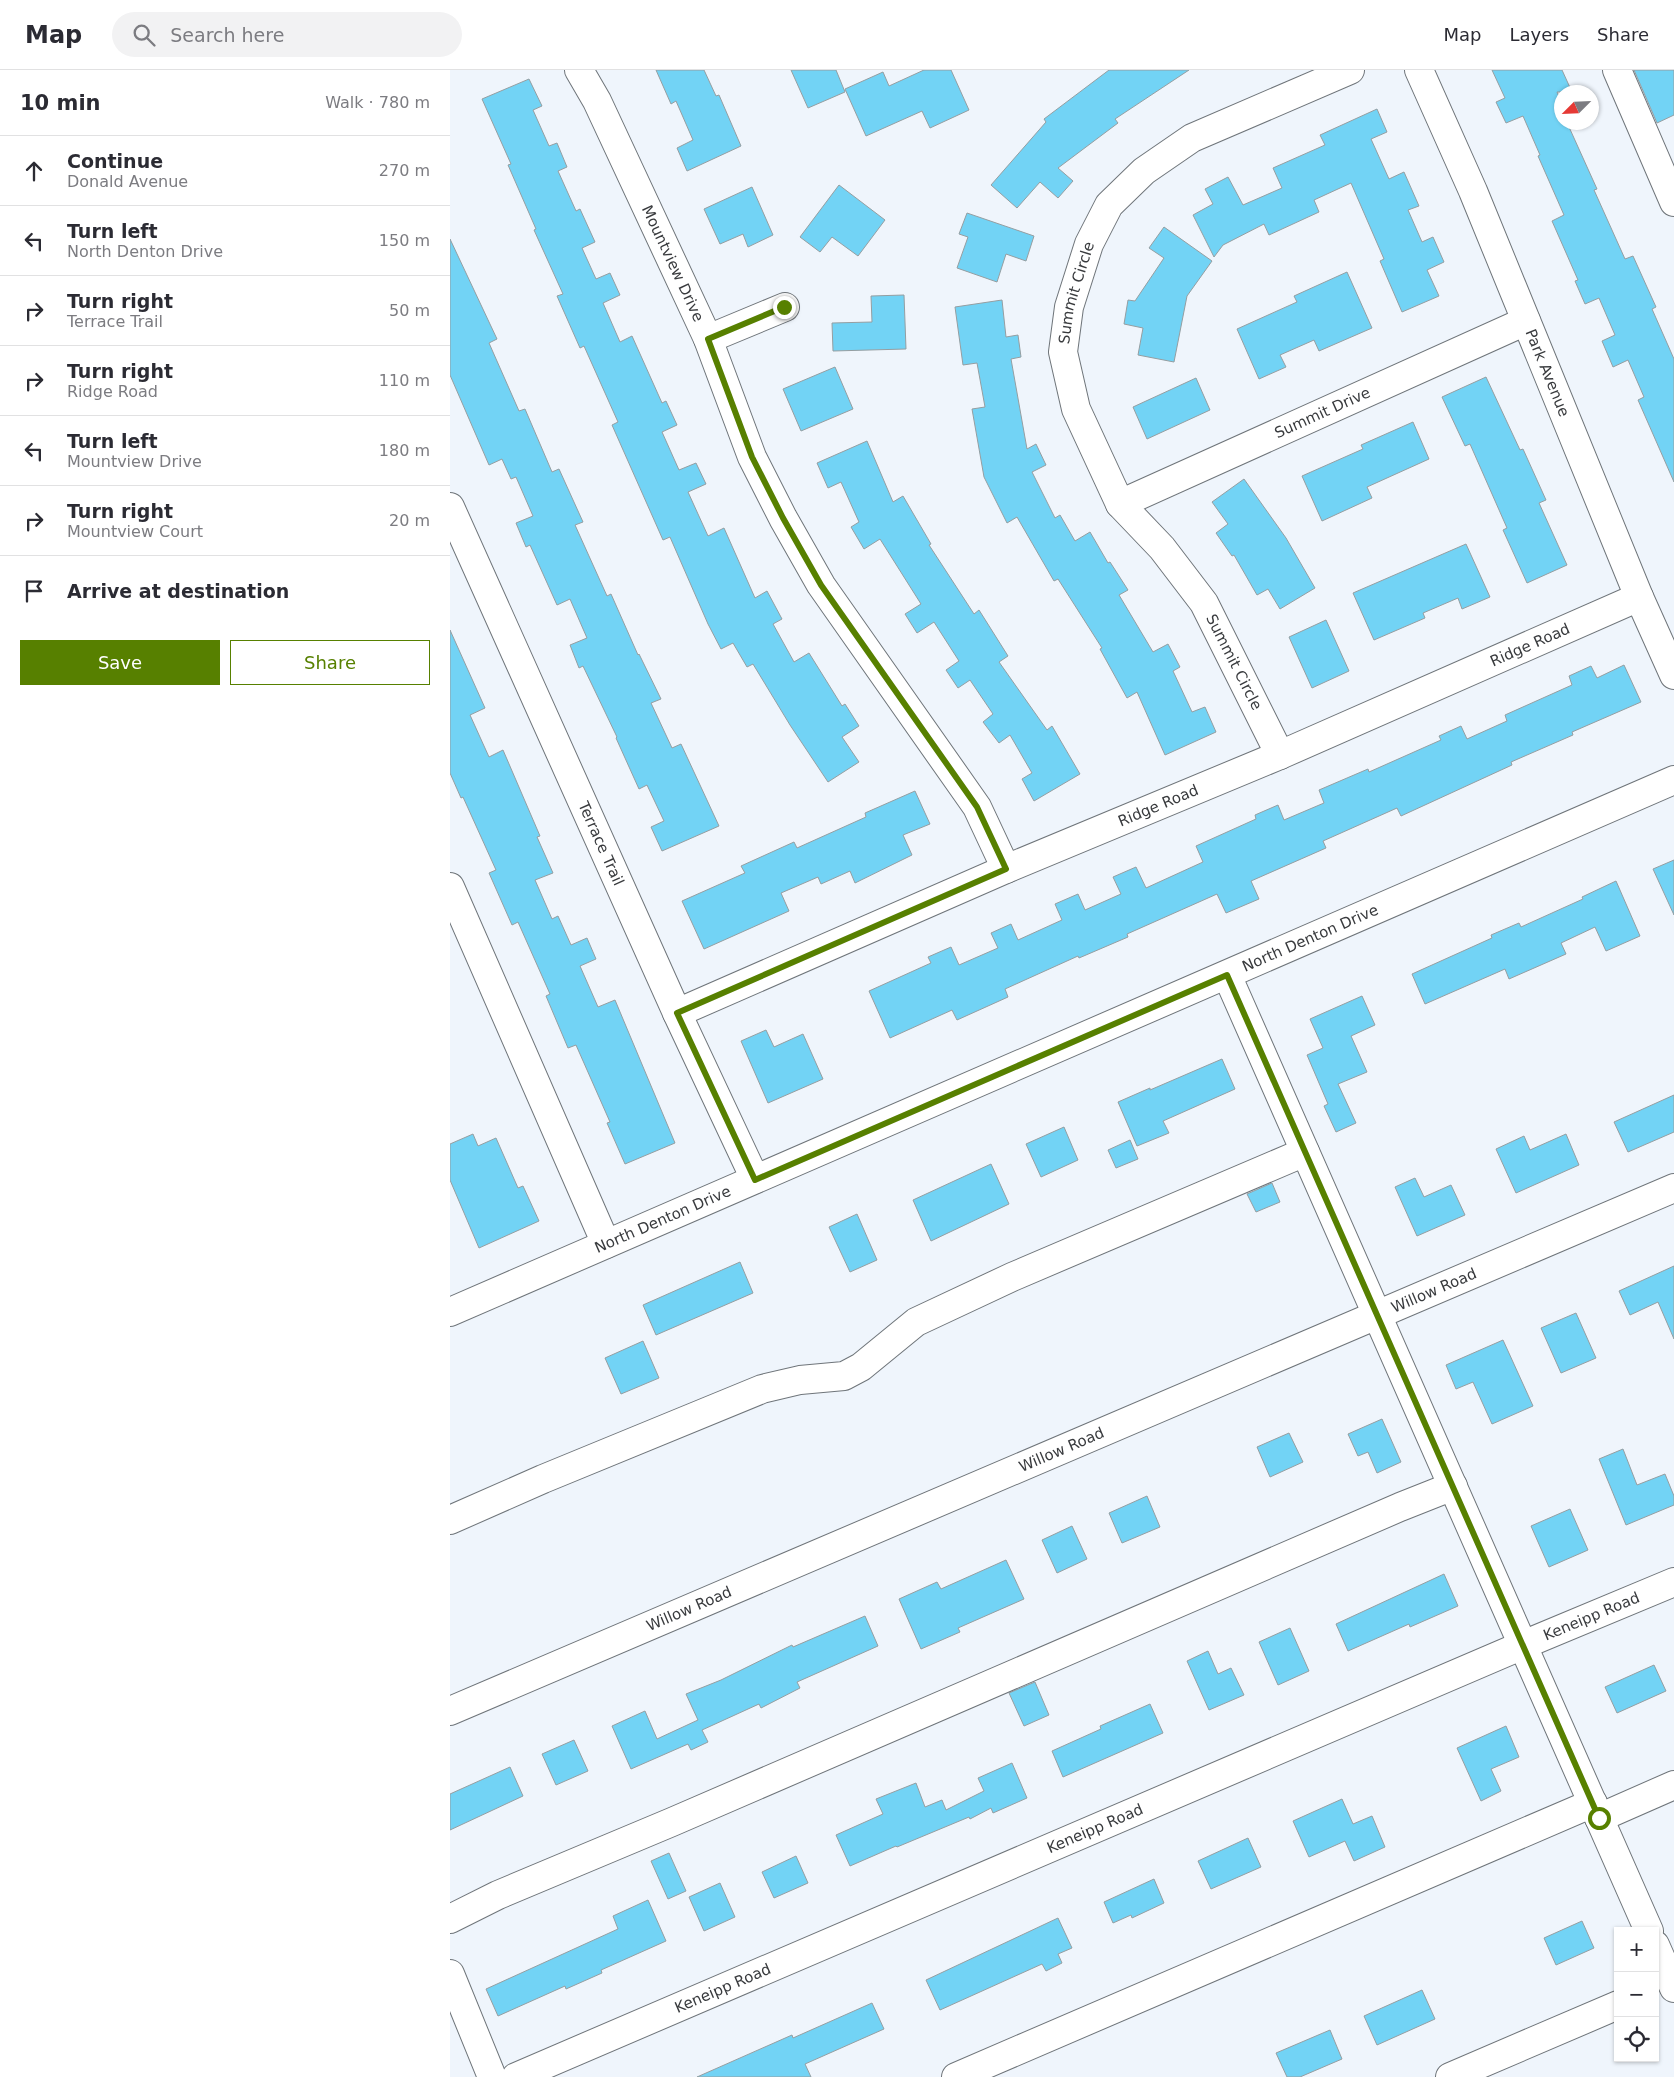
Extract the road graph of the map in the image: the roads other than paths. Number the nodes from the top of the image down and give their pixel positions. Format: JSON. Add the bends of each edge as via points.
{"nodes":[{"id":1,"x":579,"y":70,"type":"edge"},
{"id":2,"x":1350,"y":70,"type":"edge"},
{"id":3,"x":1419,"y":70,"type":"edge"},
{"id":4,"x":1617,"y":70,"type":"edge"},
{"id":5,"x":1674,"y":202,"type":"edge"},
{"id":6,"x":784,"y":307,"type":"dead end"},
{"id":7,"x":1526,"y":321,"type":"junction"},
{"id":8,"x":708,"y":339,"type":"junction"},
{"id":9,"x":1120,"y":504,"type":"junction"},
{"id":10,"x":450,"y":507,"type":"edge"},
{"id":11,"x":1638,"y":597,"type":"junction"},
{"id":12,"x":1674,"y":675,"type":"edge"},
{"id":13,"x":1280,"y":755,"type":"junction"},
{"id":14,"x":1674,"y":780,"type":"edge"},
{"id":15,"x":1006,"y":869,"type":"junction"},
{"id":16,"x":450,"y":887,"type":"edge"},
{"id":17,"x":1227,"y":975,"type":"junction"},
{"id":18,"x":677,"y":1013,"type":"junction"},
{"id":19,"x":1305,"y":1152,"type":"junction"},
{"id":20,"x":755,"y":1180,"type":"junction"},
{"id":21,"x":1674,"y":1188,"type":"edge"},
{"id":22,"x":606,"y":1244,"type":"junction"},
{"id":23,"x":450,"y":1312,"type":"edge"},
{"id":24,"x":1377,"y":1315,"type":"junction"},
{"id":25,"x":1453,"y":1486,"type":"junction"},
{"id":26,"x":450,"y":1520,"type":"edge"},
{"id":27,"x":1674,"y":1582,"type":"edge"},
{"id":28,"x":1522,"y":1645,"type":"junction"},
{"id":29,"x":450,"y":1711,"type":"edge"},
{"id":30,"x":1674,"y":1785,"type":"edge"},
{"id":31,"x":1596,"y":1811,"type":"junction"},
{"id":32,"x":450,"y":1919,"type":"edge"},
{"id":33,"x":1647,"y":1927,"type":"edge"},
{"id":34,"x":1659,"y":1957,"type":"edge"},
{"id":35,"x":450,"y":1974,"type":"edge"},
{"id":36,"x":1669,"y":1985,"type":"edge"},
{"id":37,"x":1614,"y":2007,"type":"edge"},
{"id":38,"x":492,"y":2077,"type":"edge"},
{"id":39,"x":516,"y":2077,"type":"edge"},
{"id":40,"x":956,"y":2077,"type":"edge"},
{"id":41,"x":1450,"y":2077,"type":"edge"}],
"edges":[{"from":1,"to":8,"type":"street","name":"Mountview Drive","via":[[597,100]]},
{"from":2,"to":9,"type":"street","name":"Summit Circle","via":[[1192,138],[1144,172],[1109,205],[1089,244],[1069,307],[1063,352],[1076,409]]},
{"from":3,"to":7,"type":"street","name":"Park Avenue"},
{"from":4,"to":5,"type":"street"},
{"from":6,"to":8,"type":"street"},
{"from":7,"to":9,"type":"street","name":"Summit Drive"},
{"from":7,"to":11,"type":"street","name":"Park Avenue"},
{"from":8,"to":15,"type":"street","name":"Mountview Drive","via":[[752,457],[788,527],[821,585],[977,807]]},
{"from":9,"to":13,"type":"street","name":"Summit Circle","via":[[1162,548],[1204,603]]},
{"from":10,"to":18,"type":"street","name":"Terrace Trail"},
{"from":11,"to":12,"type":"street","name":"Park Avenue"},
{"from":11,"to":13,"type":"street","name":"Ridge Road"},
{"from":13,"to":15,"type":"street","name":"Ridge Road"},
{"from":14,"to":17,"type":"street","name":"North Denton Drive"},
{"from":15,"to":18,"type":"street","name":"Ridge Road"},
{"from":16,"to":22,"type":"street"},
{"from":17,"to":19,"type":"street"},
{"from":17,"to":20,"type":"street","name":"North Denton Drive"},
{"from":18,"to":20,"type":"street","name":"Terrace Trail"},
{"from":19,"to":24,"type":"street"},
{"from":19,"to":26,"type":"street","via":[[1021,1273],[916,1322],[861,1367],[844,1376],[800,1380],[762,1389]]},
{"from":20,"to":22,"type":"street","name":"North Denton Drive"},
{"from":21,"to":24,"type":"street","name":"Willow Road"},
{"from":22,"to":23,"type":"street","name":"North Denton Drive"},
{"from":24,"to":25,"type":"street"},
{"from":24,"to":29,"type":"street","name":"Willow Road"},
{"from":25,"to":28,"type":"street"},
{"from":25,"to":32,"type":"street","via":[[498,1895]]},
{"from":27,"to":28,"type":"street","name":"Keneipp Road"},
{"from":28,"to":31,"type":"street"},
{"from":28,"to":39,"type":"street","name":"Keneipp Road"},
{"from":30,"to":31,"type":"street"},
{"from":31,"to":33,"type":"street"},
{"from":31,"to":40,"type":"street"},
{"from":34,"to":36,"type":"street"},
{"from":35,"to":38,"type":"street"},
{"from":37,"to":41,"type":"street"}]}
